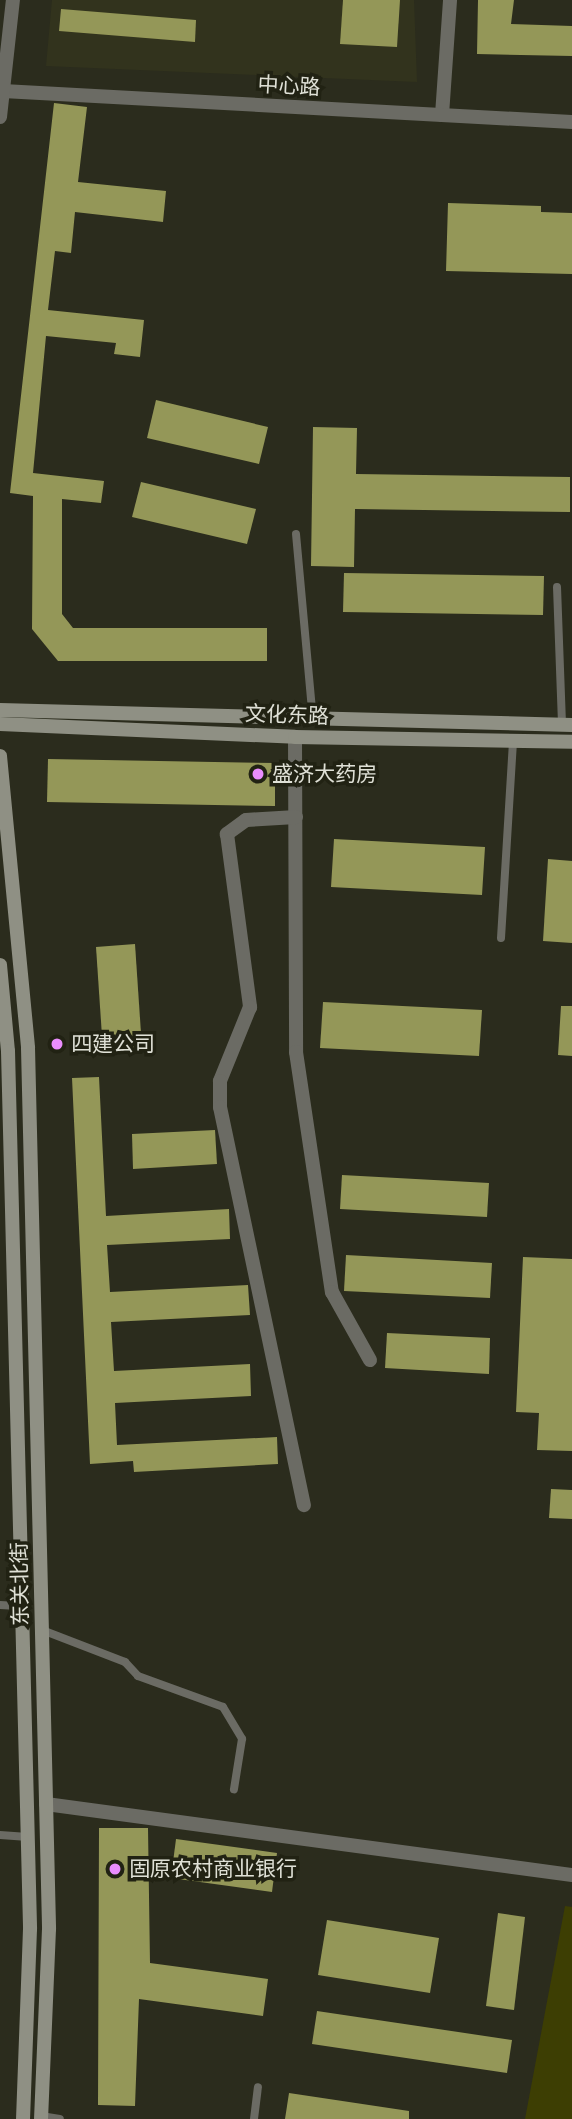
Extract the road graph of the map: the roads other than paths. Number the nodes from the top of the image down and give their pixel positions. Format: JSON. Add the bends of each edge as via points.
{"nodes":[{"id":1,"x":13,"y":0,"type":"edge"},
{"id":2,"x":450,"y":0,"type":"edge"},
{"id":3,"x":3,"y":91,"type":"junction"},
{"id":4,"x":442,"y":115,"type":"junction"},
{"id":5,"x":0,"y":117,"type":"edge"},
{"id":6,"x":572,"y":122,"type":"edge"},
{"id":7,"x":296,"y":534,"type":"dead end"},
{"id":8,"x":557,"y":587,"type":"dead end"},
{"id":9,"x":0,"y":710,"type":"edge"},
{"id":10,"x":313,"y":720,"type":"junction"},
{"id":11,"x":0,"y":724,"type":"edge"},
{"id":12,"x":567,"y":725,"type":"edge"},
{"id":13,"x":295,"y":737,"type":"junction"},
{"id":14,"x":513,"y":741,"type":"junction"},
{"id":15,"x":572,"y":742,"type":"edge"},
{"id":16,"x":0,"y":756,"type":"edge"},
{"id":17,"x":296,"y":817,"type":"junction"},
{"id":18,"x":501,"y":938,"type":"dead end"},
{"id":19,"x":0,"y":965,"type":"edge"},
{"id":20,"x":5,"y":1098,"type":"edge"},
{"id":21,"x":370,"y":1360,"type":"dead end"},
{"id":22,"x":304,"y":1505,"type":"dead end"},
{"id":23,"x":0,"y":1605,"type":"edge"},
{"id":24,"x":22,"y":1606,"type":"junction"},
{"id":25,"x":42,"y":1630,"type":"junction"},
{"id":26,"x":234,"y":1788,"type":"dead end"},
{"id":27,"x":46,"y":1804,"type":"junction"},
{"id":28,"x":0,"y":1835,"type":"edge"},
{"id":29,"x":28,"y":1837,"type":"junction"},
{"id":30,"x":572,"y":1875,"type":"edge"},
{"id":31,"x":258,"y":2087,"type":"dead end"},
{"id":32,"x":41,"y":2118,"type":"edge"},
{"id":33,"x":23,"y":2119,"type":"edge"},
{"id":34,"x":60,"y":2119,"type":"edge"},
{"id":35,"x":254,"y":2119,"type":"edge"}],
"edges":[{"from":1,"to":3,"type":"street"},
{"from":2,"to":4,"type":"street"},
{"from":3,"to":4,"type":"street","name":"中心路"},
{"from":3,"to":5,"type":"street"},
{"from":4,"to":6,"type":"street","name":"中心路"},
{"from":7,"to":10,"type":"lane"},
{"from":8,"to":12,"type":"lane"},
{"from":9,"to":10,"type":"main road","name":"文化东路"},
{"from":10,"to":12,"type":"main road","name":"文化东路"},
{"from":11,"to":13,"type":"main road","name":"文化东路"},
{"from":13,"to":14,"type":"main road","name":"文化东路"},
{"from":13,"to":17,"type":"street"},
{"from":14,"to":15,"type":"main road","name":"文化东路"},
{"from":14,"to":18,"type":"lane"},
{"from":16,"to":25,"type":"main road","name":"东关北街","via":[[28,1048]]},
{"from":17,"to":21,"type":"street","via":[[296,1052],[332,1292]]},
{"from":17,"to":22,"type":"street","via":[[246,820],[227,834],[250,1007],[220,1081],[220,1107]]},
{"from":19,"to":20,"type":"main road","name":"东关北街"},
{"from":20,"to":24,"type":"main road","name":"东关北街"},
{"from":23,"to":24,"type":"lane"},
{"from":24,"to":29,"type":"main road","name":"东关北街"},
{"from":25,"to":26,"type":"lane","via":[[125,1662],[138,1676],[223,1707],[242,1739]]},
{"from":25,"to":27,"type":"main road","name":"东关北街"},
{"from":27,"to":30,"type":"street"},
{"from":27,"to":32,"type":"main road","name":"东关北街","via":[[49,1929]]},
{"from":28,"to":29,"type":"lane"},
{"from":29,"to":33,"type":"main road","name":"东关北街"},
{"from":31,"to":35,"type":"lane"},
{"from":32,"to":34,"type":"lane"}]}
